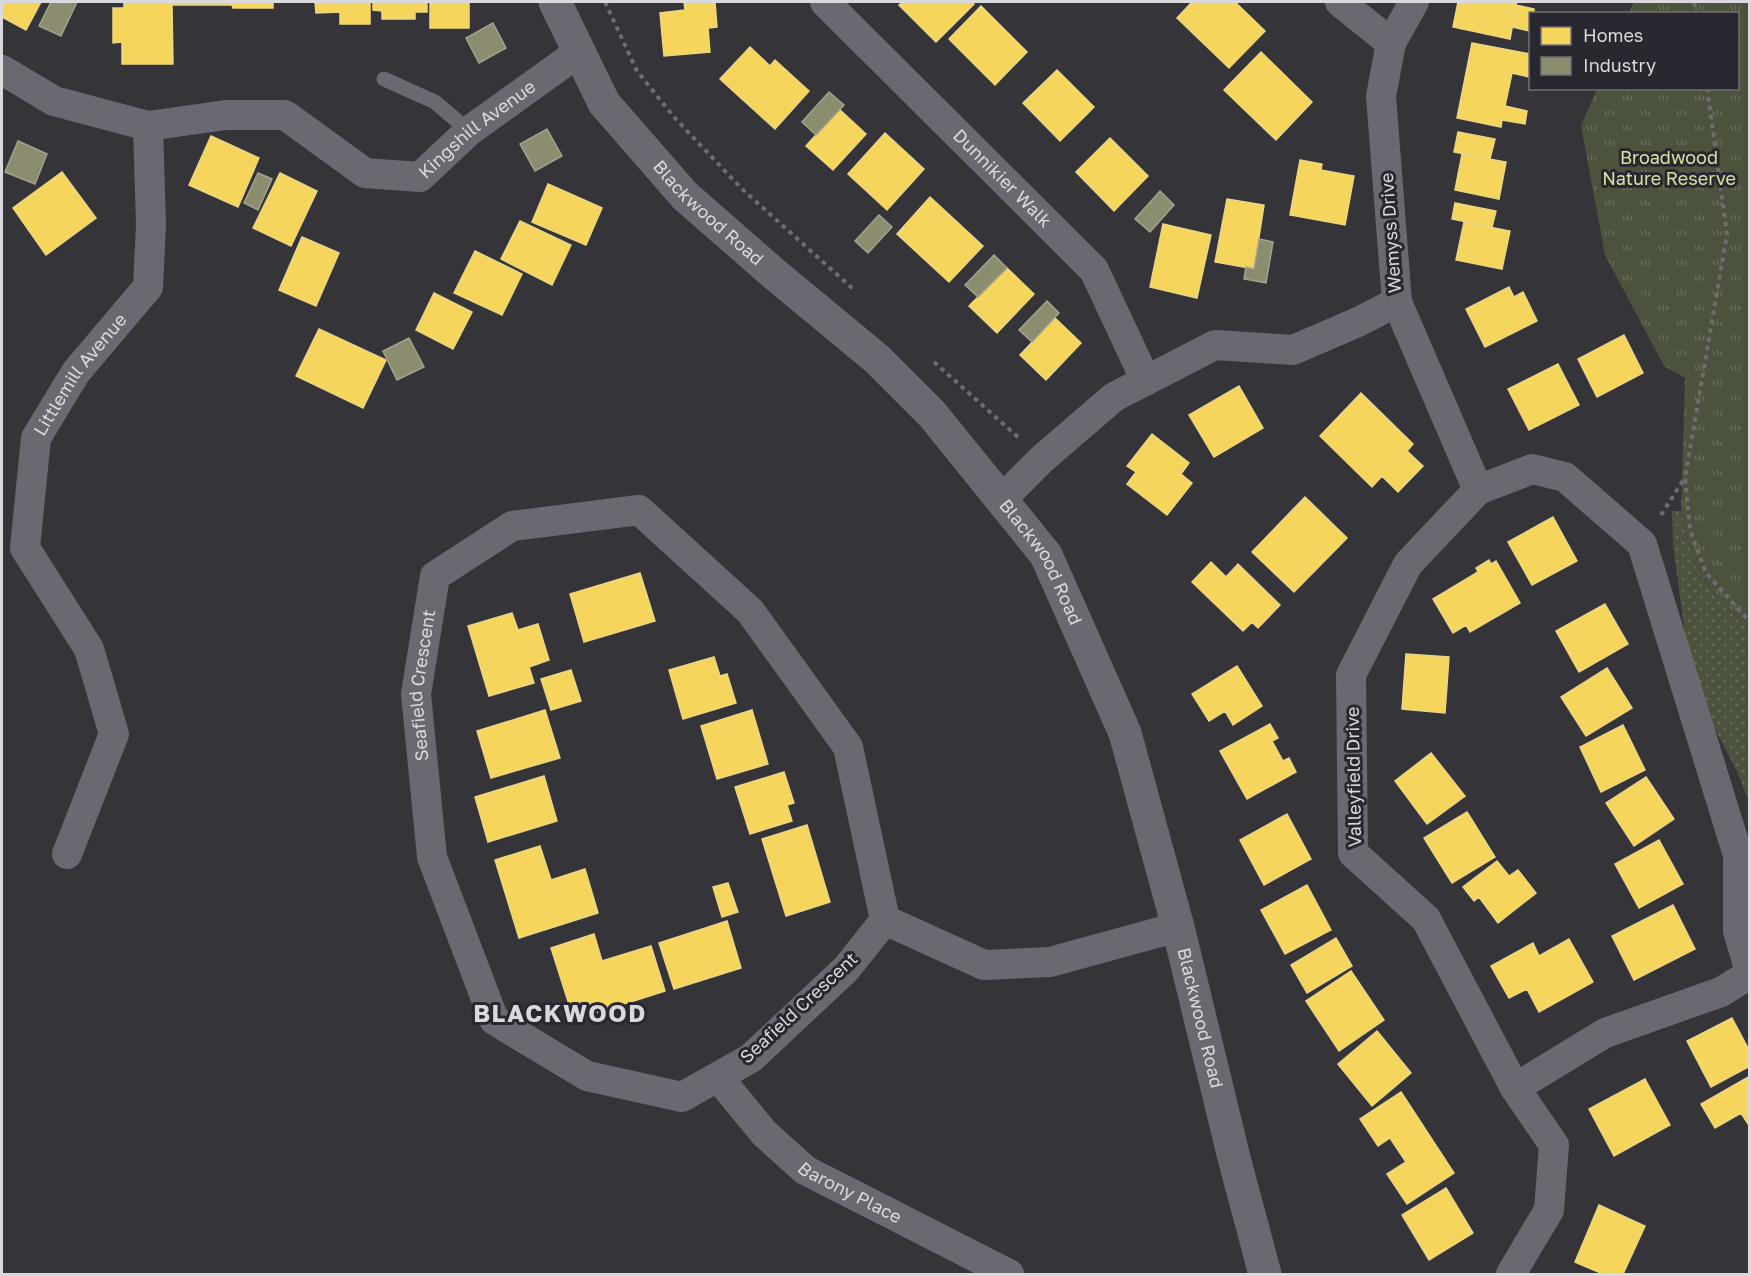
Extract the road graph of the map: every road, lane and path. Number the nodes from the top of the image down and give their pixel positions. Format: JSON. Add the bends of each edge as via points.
{"nodes":[{"id":1,"x":555,"y":2,"type":"edge"},
{"id":2,"x":606,"y":2,"type":"edge"},
{"id":3,"x":825,"y":2,"type":"edge"},
{"id":4,"x":1340,"y":2,"type":"edge"},
{"id":5,"x":1414,"y":2,"type":"edge"},
{"id":6,"x":1391,"y":43,"type":"junction"},
{"id":7,"x":579,"y":52,"type":"junction"},
{"id":8,"x":2,"y":70,"type":"edge"},
{"id":9,"x":384,"y":79,"type":"dead end"},
{"id":10,"x":1707,"y":90,"type":"edge"},
{"id":11,"x":148,"y":126,"type":"junction"},
{"id":12,"x":469,"y":131,"type":"junction"},
{"id":13,"x":856,"y":292,"type":"dead end"},
{"id":14,"x":1397,"y":302,"type":"junction"},
{"id":15,"x":927,"y":355,"type":"dead end"},
{"id":16,"x":1146,"y":381,"type":"junction"},
{"id":17,"x":1042,"y":459,"type":"junction"},
{"id":18,"x":1685,"y":478,"type":"junction"},
{"id":19,"x":1478,"y":490,"type":"junction"},
{"id":20,"x":1002,"y":499,"type":"junction"},
{"id":21,"x":1642,"y":544,"type":"junction"},
{"id":22,"x":1749,"y":622,"type":"edge"},
{"id":23,"x":67,"y":854,"type":"dead end"},
{"id":24,"x":885,"y":920,"type":"junction"},
{"id":25,"x":1178,"y":927,"type":"junction"},
{"id":26,"x":1749,"y":973,"type":"edge"},
{"id":27,"x":718,"y":1077,"type":"junction"},
{"id":28,"x":1515,"y":1088,"type":"junction"},
{"id":29,"x":1009,"y":1275,"type":"edge"},
{"id":30,"x":1265,"y":1275,"type":"edge"},
{"id":31,"x":1511,"y":1275,"type":"edge"}],
"edges":[{"from":1,"to":7,"type":"street","name":"Blackwood Road"},
{"from":2,"to":13,"type":"path","via":[[637,71],[674,117],[741,188]]},
{"from":3,"to":16,"type":"street","name":"Dunnikier Walk","via":[[1094,270]]},
{"from":4,"to":6,"type":"street"},
{"from":5,"to":6,"type":"street","name":"Wemyss Drive"},
{"from":6,"to":14,"type":"street","name":"Wemyss Drive","via":[[1381,96]]},
{"from":7,"to":12,"type":"street","name":"Kingshill Avenue"},
{"from":7,"to":20,"type":"street","name":"Blackwood Road","via":[[604,103],[685,196],[877,359],[932,414]]},
{"from":8,"to":11,"type":"street","name":"Kingshill Avenue","via":[[54,101]]},
{"from":9,"to":12,"type":"lane","via":[[435,102]]},
{"from":10,"to":18,"type":"path","via":[[1727,234]]},
{"from":11,"to":12,"type":"street","name":"Kingshill Avenue","via":[[226,114],[285,116],[365,173],[420,177]]},
{"from":11,"to":23,"type":"street","name":"Littlemill Avenue","via":[[148,287],[76,372],[36,438],[25,548],[89,649],[114,734]]},
{"from":14,"to":16,"type":"street","name":"Wemyss Drive","via":[[1293,350],[1215,345]]},
{"from":14,"to":19,"type":"street"},
{"from":15,"to":17,"type":"path"},
{"from":16,"to":17,"type":"street","name":"Wemyss Drive","via":[[1114,397]]},
{"from":17,"to":20,"type":"street","name":"Wemyss Drive"},
{"from":18,"to":21,"type":"path"},
{"from":18,"to":22,"type":"path","via":[[1690,530],[1706,573]]},
{"from":19,"to":21,"type":"street","name":"Valleyfield Drive","via":[[1532,470],[1566,477]]},
{"from":19,"to":28,"type":"street","name":"Valleyfield Drive","via":[[1408,564],[1351,675],[1353,853],[1426,919]]},
{"from":20,"to":25,"type":"street","name":"Blackwood Road","via":[[1046,555],[1125,733]]},
{"from":21,"to":26,"type":"street","via":[[1738,855],[1738,931]]},
{"from":24,"to":25,"type":"street","via":[[984,965],[1050,962]]},
{"from":24,"to":27,"type":"street","name":"Seafield Crescent","via":[[838,977],[751,1058]]},
{"from":24,"to":27,"type":"street","name":"Seafield Crescent","via":[[848,747],[750,610],[639,510],[512,526],[435,576],[416,694],[432,856],[494,1020],[587,1076],[682,1097]]},
{"from":25,"to":30,"type":"street","name":"Blackwood Road"},
{"from":26,"to":28,"type":"street","via":[[1721,992],[1605,1033]]},
{"from":27,"to":29,"type":"street","name":"Barony Place","via":[[764,1133],[805,1170]]},
{"from":28,"to":31,"type":"street","name":"Valleyfield Drive","via":[[1554,1145],[1549,1210]]}]}
